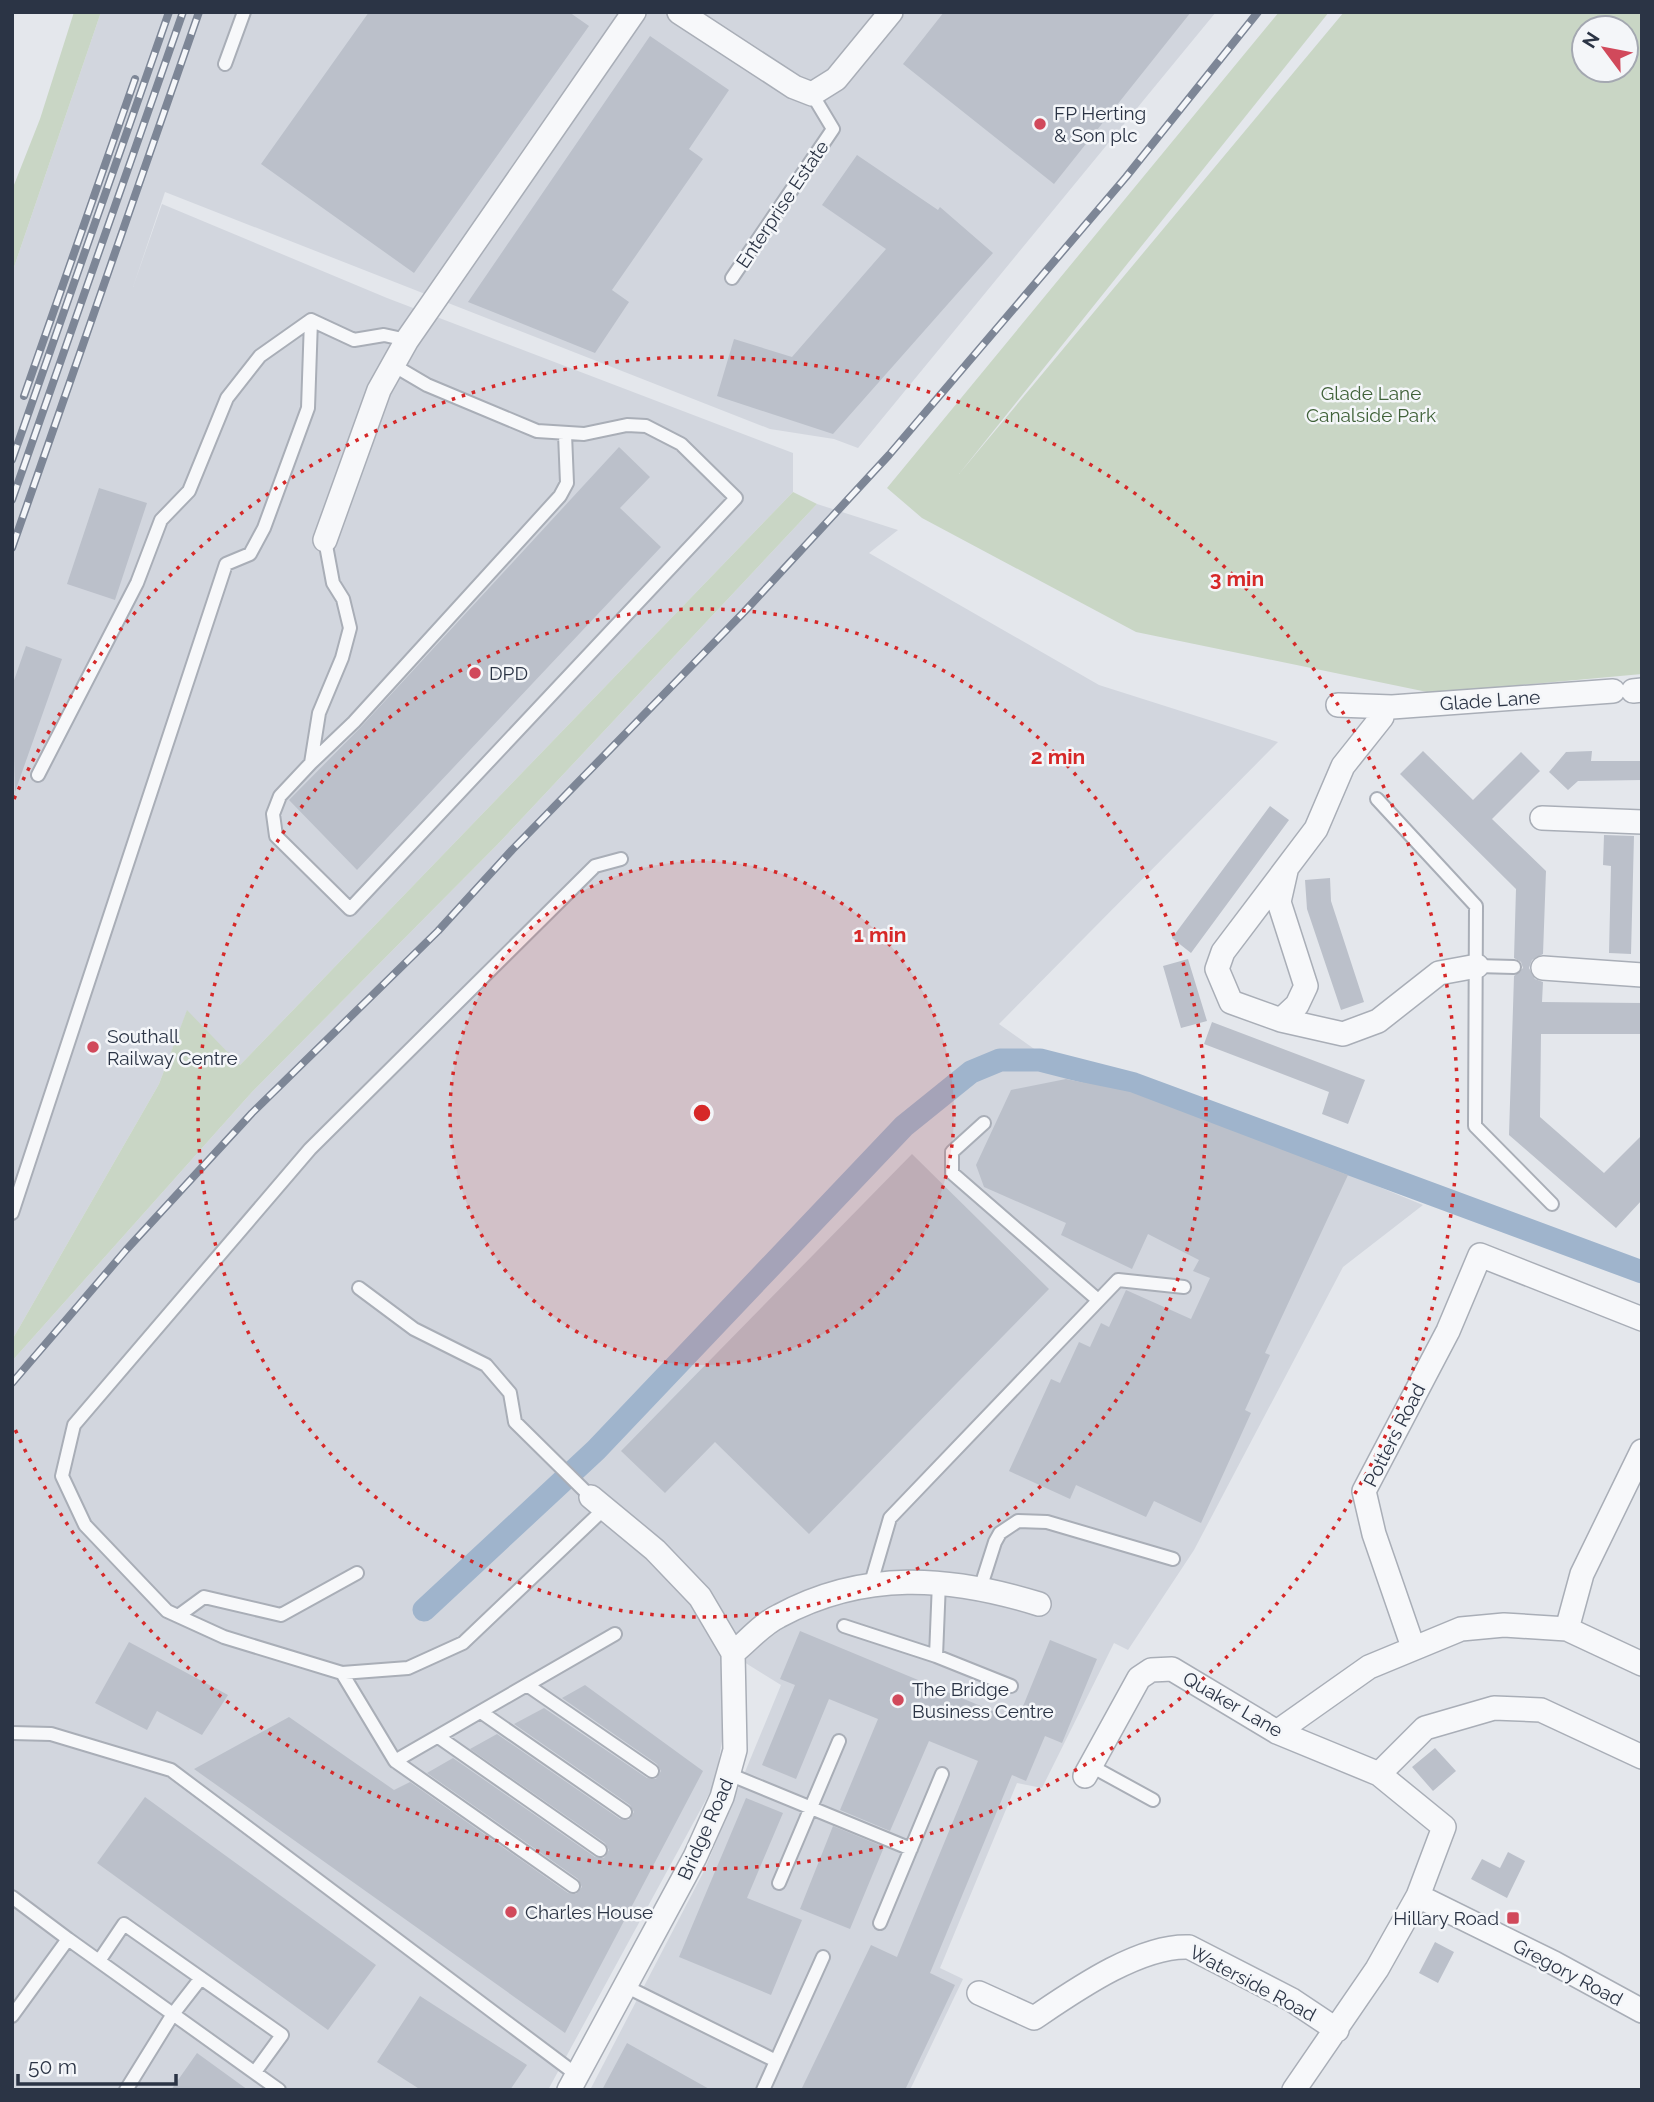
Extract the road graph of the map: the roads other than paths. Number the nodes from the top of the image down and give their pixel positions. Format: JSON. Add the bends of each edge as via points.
{"nodes":[{"id":1,"x":244,"y":12,"type":"edge"},
{"id":2,"x":634,"y":12,"type":"edge"},
{"id":3,"x":679,"y":12,"type":"edge"},
{"id":4,"x":891,"y":12,"type":"edge"},
{"id":5,"x":225,"y":64,"type":"dead end"},
{"id":6,"x":812,"y":94,"type":"junction"},
{"id":7,"x":732,"y":278,"type":"dead end"},
{"id":8,"x":311,"y":320,"type":"junction"},
{"id":9,"x":407,"y":340,"type":"junction"},
{"id":10,"x":393,"y":365,"type":"junction"},
{"id":11,"x":565,"y":434,"type":"junction"},
{"id":12,"x":325,"y":540,"type":"joint"},
{"id":13,"x":1629,"y":691,"type":"edge"},
{"id":14,"x":1338,"y":705,"type":"dead end"},
{"id":15,"x":1383,"y":707,"type":"junction"},
{"id":16,"x":311,"y":763,"type":"junction"},
{"id":17,"x":38,"y":775,"type":"dead end"},
{"id":18,"x":1377,"y":799,"type":"dead end"},
{"id":19,"x":1542,"y":818,"type":"dead end"},
{"id":20,"x":1642,"y":822,"type":"edge"},
{"id":21,"x":621,"y":859,"type":"dead end"},
{"id":22,"x":1286,"y":871,"type":"junction"},
{"id":23,"x":1477,"y":966,"type":"junction"},
{"id":24,"x":1514,"y":967,"type":"dead end"},
{"id":25,"x":1543,"y":968,"type":"dead end"},
{"id":26,"x":1642,"y":975,"type":"edge"},
{"id":27,"x":1306,"y":986,"type":"junction"},
{"id":28,"x":1281,"y":1020,"type":"junction"},
{"id":29,"x":1331,"y":1034,"type":"junction"},
{"id":30,"x":984,"y":1123,"type":"dead end"},
{"id":31,"x":1552,"y":1204,"type":"dead end"},
{"id":32,"x":12,"y":1213,"type":"edge"},
{"id":33,"x":1184,"y":1287,"type":"dead end"},
{"id":34,"x":359,"y":1288,"type":"dead end"},
{"id":35,"x":1098,"y":1300,"type":"junction"},
{"id":36,"x":1642,"y":1319,"type":"edge"},
{"id":37,"x":1641,"y":1450,"type":"edge"},
{"id":38,"x":597,"y":1503,"type":"junction"},
{"id":39,"x":1172,"y":1559,"type":"dead end"},
{"id":40,"x":357,"y":1573,"type":"dead end"},
{"id":41,"x":939,"y":1582,"type":"junction"},
{"id":42,"x":871,"y":1583,"type":"junction"},
{"id":43,"x":980,"y":1589,"type":"junction"},
{"id":44,"x":1039,"y":1604,"type":"dead end"},
{"id":45,"x":178,"y":1616,"type":"junction"},
{"id":46,"x":844,"y":1626,"type":"dead end"},
{"id":47,"x":1567,"y":1629,"type":"junction"},
{"id":48,"x":615,"y":1634,"type":"dead end"},
{"id":49,"x":1413,"y":1647,"type":"junction"},
{"id":50,"x":733,"y":1653,"type":"junction"},
{"id":51,"x":936,"y":1656,"type":"junction"},
{"id":52,"x":1642,"y":1664,"type":"edge"},
{"id":53,"x":342,"y":1673,"type":"junction"},
{"id":54,"x":527,"y":1685,"type":"junction"},
{"id":55,"x":1011,"y":1686,"type":"dead end"},
{"id":56,"x":481,"y":1712,"type":"junction"},
{"id":57,"x":1277,"y":1732,"type":"junction"},
{"id":58,"x":12,"y":1733,"type":"edge"},
{"id":59,"x":440,"y":1738,"type":"junction"},
{"id":60,"x":839,"y":1741,"type":"dead end"},
{"id":61,"x":1642,"y":1757,"type":"edge"},
{"id":62,"x":395,"y":1761,"type":"junction"},
{"id":63,"x":652,"y":1771,"type":"dead end"},
{"id":64,"x":1088,"y":1771,"type":"joint"},
{"id":65,"x":942,"y":1774,"type":"dead end"},
{"id":66,"x":1379,"y":1774,"type":"junction"},
{"id":67,"x":731,"y":1775,"type":"junction"},
{"id":68,"x":1153,"y":1800,"type":"dead end"},
{"id":69,"x":811,"y":1808,"type":"junction"},
{"id":70,"x":625,"y":1812,"type":"dead end"},
{"id":71,"x":911,"y":1849,"type":"junction"},
{"id":72,"x":600,"y":1850,"type":"dead end"},
{"id":73,"x":779,"y":1884,"type":"dead end"},
{"id":74,"x":573,"y":1886,"type":"dead end"},
{"id":75,"x":1418,"y":1895,"type":"junction"},
{"id":76,"x":12,"y":1897,"type":"edge"},
{"id":77,"x":880,"y":1923,"type":"dead end"},
{"id":78,"x":68,"y":1939,"type":"junction"},
{"id":79,"x":823,"y":1957,"type":"dead end"},
{"id":80,"x":99,"y":1961,"type":"junction"},
{"id":81,"x":201,"y":1978,"type":"junction"},
{"id":82,"x":625,"y":1986,"type":"junction"},
{"id":83,"x":979,"y":1993,"type":"dead end"},
{"id":84,"x":1642,"y":2011,"type":"edge"},
{"id":85,"x":173,"y":2014,"type":"junction"},
{"id":86,"x":12,"y":2017,"type":"edge"},
{"id":87,"x":1337,"y":2030,"type":"junction"},
{"id":88,"x":776,"y":2061,"type":"junction"},
{"id":89,"x":255,"y":2072,"type":"junction"},
{"id":90,"x":573,"y":2082,"type":"edge"},
{"id":91,"x":276,"y":2089,"type":"edge"},
{"id":92,"x":126,"y":2090,"type":"edge"},
{"id":93,"x":763,"y":2090,"type":"edge"},
{"id":94,"x":1294,"y":2090,"type":"edge"}],
"edges":[{"from":1,"to":5,"type":"lane"},
{"from":2,"to":9,"type":"street"},
{"from":3,"to":6,"type":"street"},
{"from":4,"to":6,"type":"street","via":[[836,79]]},
{"from":6,"to":7,"type":"lane","name":"Enterprise Estate","via":[[833,129]]},
{"from":8,"to":9,"type":"lane","via":[[354,340],[384,335]]},
{"from":8,"to":17,"type":"lane","via":[[260,356],[227,398],[189,491],[161,520],[126,606]]},
{"from":8,"to":32,"type":"lane","via":[[308,408],[264,528],[250,554],[226,564]]},
{"from":9,"to":10,"type":"street"},
{"from":10,"to":11,"type":"lane","via":[[427,386],[537,431]]},
{"from":10,"to":12,"type":"street","via":[[379,390]]},
{"from":11,"to":16,"type":"lane","via":[[567,483],[561,496]]},
{"from":11,"to":16,"type":"lane","via":[[646,426],[681,444],[736,498],[350,909],[276,836],[273,814],[280,796]]},
{"from":12,"to":16,"type":"lane","via":[[333,583],[343,598],[350,628],[319,713]]},
{"from":13,"to":15,"type":"street","name":"Glade Lane"},
{"from":14,"to":15,"type":"street","name":"Glade Lane"},
{"from":15,"to":22,"type":"street","via":[[1382,717],[1343,766],[1316,829]]},
{"from":18,"to":23,"type":"lane","via":[[1476,906]]},
{"from":19,"to":20,"type":"street"},
{"from":21,"to":45,"type":"lane","via":[[595,866],[310,1149],[74,1425],[62,1476],[85,1525],[167,1611]]},
{"from":22,"to":27,"type":"street","via":[[1279,902]]},
{"from":22,"to":28,"type":"street","via":[[1223,952],[1217,970],[1231,1002]]},
{"from":23,"to":24,"type":"lane"},
{"from":23,"to":29,"type":"street","via":[[1440,973],[1378,1021]]},
{"from":23,"to":31,"type":"lane","via":[[1475,1126]]},
{"from":25,"to":26,"type":"street"},
{"from":27,"to":28,"type":"street","via":[[1297,1005]]},
{"from":27,"to":29,"type":"street","via":[[1317,1017]]},
{"from":28,"to":29,"type":"street"},
{"from":30,"to":35,"type":"lane","via":[[952,1152],[952,1173]]},
{"from":33,"to":35,"type":"lane","via":[[1118,1280]]},
{"from":34,"to":38,"type":"lane","via":[[414,1329],[486,1365],[510,1393],[515,1422]]},
{"from":35,"to":42,"type":"lane","via":[[890,1518]]},
{"from":36,"to":49,"type":"street","name":"Potters Road","via":[[1477,1262],[1448,1331],[1364,1491]]},
{"from":37,"to":47,"type":"street","via":[[1582,1574]]},
{"from":38,"to":50,"type":"street","name":"Bridge Road","via":[[655,1550],[700,1597]]},
{"from":38,"to":53,"type":"lane","via":[[463,1643],[408,1668]]},
{"from":39,"to":43,"type":"lane","via":[[1047,1522],[1018,1521],[1000,1533]]},
{"from":40,"to":45,"type":"lane","via":[[281,1615],[204,1597]]},
{"from":41,"to":42,"type":"street"},
{"from":41,"to":43,"type":"street"},
{"from":41,"to":51,"type":"lane"},
{"from":42,"to":50,"type":"street","via":[[777,1617]]},
{"from":43,"to":44,"type":"street"},
{"from":45,"to":53,"type":"lane","via":[[224,1637]]},
{"from":46,"to":51,"type":"lane"},
{"from":47,"to":49,"type":"street","via":[[1504,1625],[1461,1629]]},
{"from":47,"to":52,"type":"street"},
{"from":48,"to":54,"type":"lane"},
{"from":49,"to":57,"type":"street","via":[[1369,1667]]},
{"from":50,"to":67,"type":"street","name":"Bridge Road","via":[[735,1750]]},
{"from":51,"to":55,"type":"lane"},
{"from":53,"to":62,"type":"lane"},
{"from":54,"to":56,"type":"lane"},
{"from":54,"to":63,"type":"lane"},
{"from":56,"to":59,"type":"lane"},
{"from":56,"to":70,"type":"lane"},
{"from":57,"to":64,"type":"street","name":"Quaker Lane","via":[[1188,1677],[1161,1668],[1139,1678],[1131,1689]]},
{"from":57,"to":66,"type":"street","name":"Quaker Lane"},
{"from":58,"to":90,"type":"lane","via":[[51,1734],[171,1770]]},
{"from":59,"to":62,"type":"lane"},
{"from":59,"to":72,"type":"lane"},
{"from":60,"to":69,"type":"lane"},
{"from":61,"to":66,"type":"street","via":[[1541,1710],[1494,1708],[1425,1728]]},
{"from":62,"to":74,"type":"lane"},
{"from":64,"to":68,"type":"lane"},
{"from":65,"to":71,"type":"lane"},
{"from":66,"to":75,"type":"street","name":"Quaker Lane","via":[[1444,1827]]},
{"from":67,"to":69,"type":"lane"},
{"from":67,"to":82,"type":"street","name":"Bridge Road","via":[[695,1857]]},
{"from":69,"to":71,"type":"lane"},
{"from":69,"to":73,"type":"lane"},
{"from":71,"to":77,"type":"lane"},
{"from":75,"to":84,"type":"street","name":"Gregory Road"},
{"from":75,"to":87,"type":"street"},
{"from":76,"to":78,"type":"lane"},
{"from":78,"to":80,"type":"lane"},
{"from":78,"to":86,"type":"lane"},
{"from":79,"to":88,"type":"lane"},
{"from":80,"to":81,"type":"lane","via":[[124,1924]]},
{"from":80,"to":85,"type":"lane"},
{"from":81,"to":85,"type":"lane"},
{"from":81,"to":89,"type":"lane","via":[[282,2035]]},
{"from":82,"to":88,"type":"lane"},
{"from":82,"to":90,"type":"street","name":"Bridge Road"},
{"from":83,"to":87,"type":"street","name":"Waterside Road","via":[[1034,2018],[1079,1987],[1122,1966],[1172,1946],[1189,1947],[1292,2000]]},
{"from":85,"to":89,"type":"lane"},
{"from":85,"to":92,"type":"lane"},
{"from":87,"to":94,"type":"street"},
{"from":88,"to":93,"type":"lane"},
{"from":89,"to":91,"type":"lane"}]}
